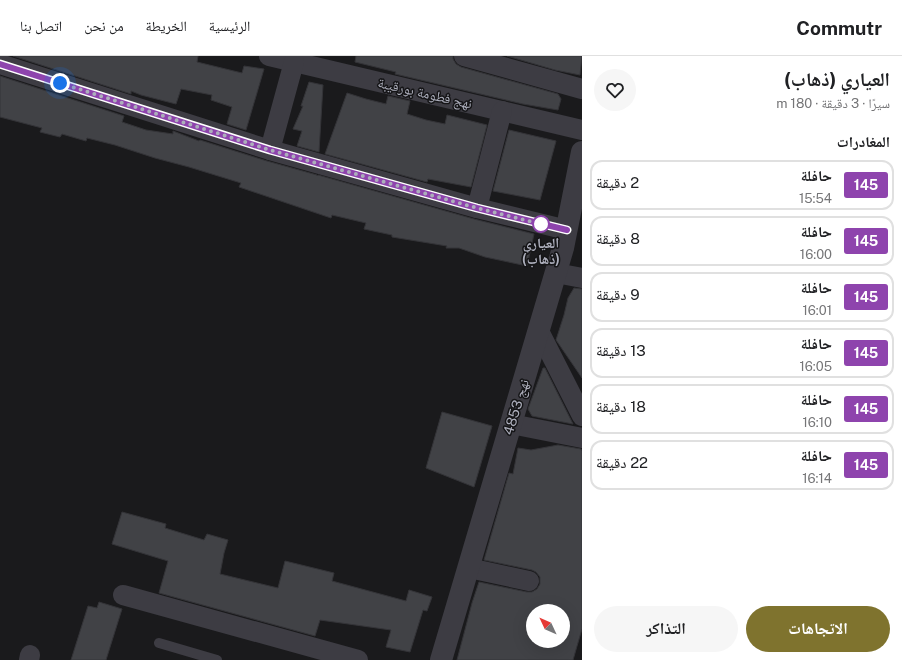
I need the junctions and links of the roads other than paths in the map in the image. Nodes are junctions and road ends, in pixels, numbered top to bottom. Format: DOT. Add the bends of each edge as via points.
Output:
graph roads {
  1 [pos="269,56"];
  2 [pos="464,56"];
  3 [pos="294,62"];
  4 [pos="0,64"];
  5 [pos="582,89"];
  6 [pos="502,111"];
  7 [pos="582,130"];
  8 [pos="270,150"];
  9 [pos="582,152"];
  10 [pos="580,175"];
  11 [pos="477,208"];
  12 [pos="567,230"];
  13 [pos="556,273"];
  14 [pos="582,278"];
  15 [pos="539,331"];
  16 [pos="582,416"];
  17 [pos="511,424"];
  18 [pos="582,438"];
  19 [pos="469,568"];
  20 [pos="529,581"];
  21 [pos="122,595"];
  22 [pos="159,643"];
  23 [pos="217,660"];
  24 [pos="356,660"];
  25 [pos="441,660"];
  1 -- 3 [label="street, نهج فطومة بورقيبة"];
  2 -- 5 [label="street"];
  3 -- 6 [label="street, نهج فطومة بورقيبة"];
  3 -- 8 [label="street"];
  4 -- 8 [label="street"];
  6 -- 7 [label="street, نهج فطومة بورقيبة"];
  6 -- 11 [label="street"];
  8 -- 11 [label="street"];
  9 -- 10 [label="street, نهج 4853"];
  10 -- 12 [label="street, نهج 4853"];
  11 -- 12 [label="street"];
  12 -- 13 [label="street, نهج 4853"];
  13 -- 14 [label="street"];
  13 -- 15 [label="street, نهج 4853"];
  15 -- 16 [label="street"];
  15 -- 17 [label="street, نهج 4853"];
  17 -- 18 [label="street"];
  17 -- 19 [label="street, نهج 4853"];
  19 -- 20 [label="street"];
  19 -- 25 [label="street, نهج 4853"];
  21 -- 24 [label="street"];
  22 -- 23 [label="lane"];
}
